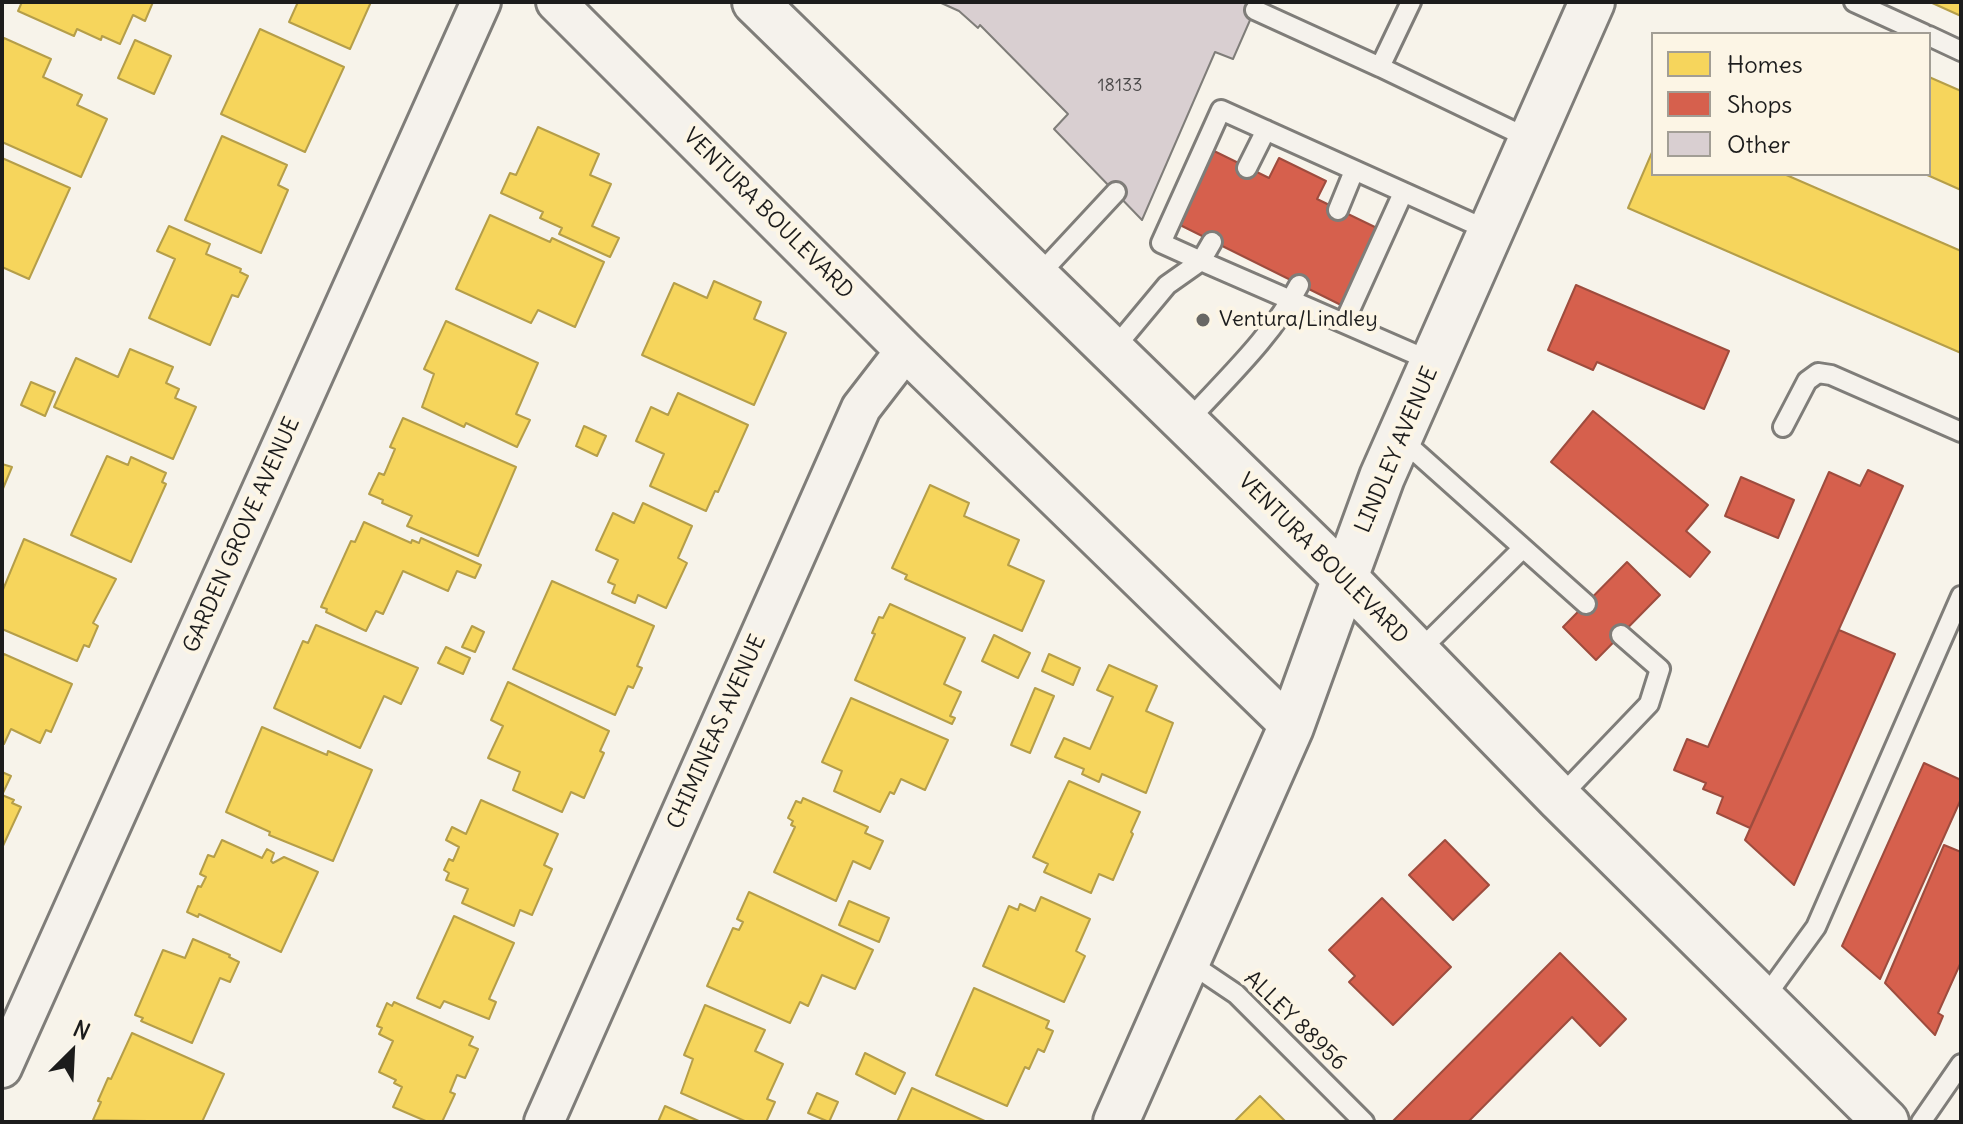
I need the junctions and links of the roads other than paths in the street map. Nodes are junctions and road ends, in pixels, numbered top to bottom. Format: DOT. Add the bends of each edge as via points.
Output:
graph roads {
  1 [pos="481,2"];
  2 [pos="556,2"];
  3 [pos="755,2"];
  4 [pos="1411,2"];
  5 [pos="1592,2"];
  6 [pos="1854,2"];
  7 [pos="1255,10"];
  8 [pos="1920,32"];
  9 [pos="1931,37"];
  10 [pos="1961,51"];
  11 [pos="1380,67"];
  12 [pos="1266,130"];
  13 [pos="1532,140"];
  14 [pos="1247,168"];
  15 [pos="1354,171"];
  16 [pos="1116,192"];
  17 [pos="1403,193"];
  18 [pos="1338,210"];
  19 [pos="1492,232"];
  20 [pos="1212,242"];
  21 [pos="1201,261"];
  22 [pos="1036,278"];
  23 [pos="1299,285"];
  24 [pos="1290,302"];
  25 [pos="1344,323"];
  26 [pos="905,351"];
  27 [pos="1112,351"];
  28 [pos="1434,363"];
  29 [pos="1186,423"];
  30 [pos="1783,427"];
  31 [pos="1961,432"];
  32 [pos="1400,438"];
  33 [pos="1523,548"];
  34 [pos="1345,578"];
  35 [pos="1961,596"];
  36 [pos="1586,604"];
  37 [pos="1621,635"];
  38 [pos="1417,653"];
  39 [pos="1291,727"];
  40 [pos="1559,798"];
  41 [pos="1187,961"];
  42 [pos="1763,1000"];
  43 [pos="1961,1064"];
  44 [pos="2,1068"];
  45 [pos="544,1122"];
  46 [pos="1116,1122"];
  47 [pos="1364,1122"];
  48 [pos="1886,1122"];
  49 [pos="1921,1122"];
  1 -- 44 [label="street, GARDEN GROVE AVENUE"];
  2 -- 26 [label="street, VENTURA BOULEVARD"];
  3 -- 22 [label="main road, VENTURA BOULEVARD"];
  4 -- 11 [label="lane"];
  5 -- 13 [label="main road, LINDLEY AVENUE"];
  6 -- 8 [label="lane"];
  7 -- 11 [label="lane"];
  9 -- 10 [label="lane"];
  11 -- 13 [label="lane"];
  12 -- 14 [label="lane"];
  12 -- 15 [label="lane"];
  12 -- 21 [label="lane" via="1221,110 1161,243"];
  13 -- 19 [label="main road, LINDLEY AVENUE"];
  15 -- 17 [label="lane"];
  15 -- 18 [label="lane"];
  16 -- 22 [label="lane"];
  17 -- 19 [label="lane"];
  17 -- 25 [label="lane"];
  19 -- 28 [label="main road, LINDLEY AVENUE"];
  20 -- 21 [label="lane"];
  21 -- 24 [label="lane"];
  21 -- 27 [label="lane" via="1167,285"];
  22 -- 27 [label="main road, VENTURA BOULEVARD"];
  23 -- 24 [label="lane"];
  24 -- 25 [label="lane"];
  24 -- 29 [label="lane"];
  25 -- 28 [label="lane"];
  26 -- 39 [label="street, VENTURA BOULEVARD"];
  26 -- 45 [label="street, CHIMINEAS AVENUE" via="861,408"];
  27 -- 29 [label="main road, VENTURA BOULEVARD"];
  28 -- 32 [label="main road, LINDLEY AVENUE"];
  29 -- 34 [label="main road, VENTURA BOULEVARD"];
  30 -- 31 [label="lane" via="1807,381 1818,373"];
  32 -- 33 [label="lane"];
  32 -- 34 [label="main road, LINDLEY AVENUE"];
  33 -- 36 [label="lane"];
  33 -- 38 [label="lane"];
  34 -- 38 [label="main road, VENTURA BOULEVARD"];
  34 -- 39 [label="main road, LINDLEY AVENUE"];
  35 -- 42 [label="lane" via="1816,927"];
  37 -- 40 [label="lane" via="1660,669 1649,704"];
  38 -- 40 [label="main road, VENTURA BOULEVARD"];
  39 -- 41 [label="main road, LINDLEY AVENUE"];
  40 -- 42 [label="main road, VENTURA BOULEVARD"];
  41 -- 46 [label="main road, LINDLEY AVENUE"];
  41 -- 47 [label="lane, ALLEY 88956" via="1236,994"];
  42 -- 48 [label="main road, VENTURA BOULEVARD"];
  43 -- 49 [label="lane"];
}
